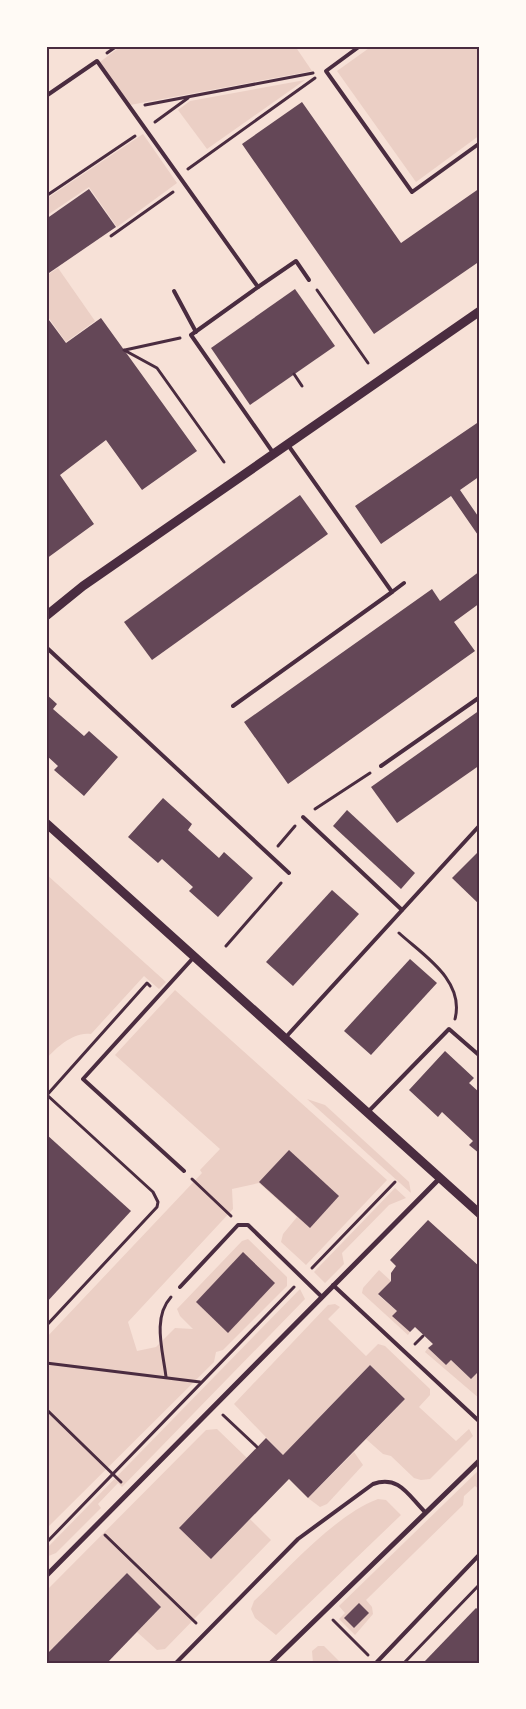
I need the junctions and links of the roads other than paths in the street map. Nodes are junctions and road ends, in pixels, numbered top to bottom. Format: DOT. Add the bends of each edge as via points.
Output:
graph roads {
  1 [pos="360,46"];
  2 [pos="46,96"];
  3 [pos="480,143"];
  4 [pos="309,280"];
  5 [pos="258,287"];
  6 [pos="174,292"];
  7 [pos="480,311"];
  8 [pos="196,332"];
  9 [pos="288,445"];
  10 [pos="274,454"];
  11 [pos="404,583"];
  12 [pos="392,592"];
  13 [pos="46,616"];
  14 [pos="46,647"];
  15 [pos="480,697"];
  16 [pos="233,706"];
  17 [pos="382,766"];
  18 [pos="303,817"];
  19 [pos="46,823"];
  20 [pos="480,826"];
  21 [pos="290,873"];
  22 [pos="402,910"];
  23 [pos="194,956"];
  24 [pos="284,1038"];
  25 [pos="480,1056"];
  26 [pos="367,1113"];
  27 [pos="184,1171"];
  28 [pos="440,1178"];
  29 [pos="480,1214"];
  30 [pos="333,1286"];
  31 [pos="180,1287"];
  32 [pos="322,1296"];
  33 [pos="480,1422"];
  34 [pos="480,1460"];
  35 [pos="425,1512"];
  36 [pos="480,1554"];
  37 [pos="46,1576"];
  38 [pos="376,1662"];
  39 [pos="176,1663"];
  40 [pos="271,1663"];
  1 -- 3 [label="lane" via="326,71 412,192"];
  2 -- 5 [label="lane" via="97,61"];
  4 -- 5 [label="lane" via="296,261"];
  5 -- 8 [label="lane"];
  6 -- 8 [label="lane"];
  7 -- 9 [label="street"];
  8 -- 10 [label="lane" via="191,335"];
  9 -- 10 [label="street"];
  9 -- 12 [label="lane"];
  10 -- 13 [label="street" via="83,586"];
  11 -- 12 [label="lane"];
  12 -- 16 [label="lane"];
  14 -- 21 [label="lane"];
  15 -- 17 [label="lane"];
  18 -- 22 [label="lane"];
  19 -- 23 [label="street"];
  20 -- 22 [label="lane"];
  22 -- 24 [label="lane"];
  23 -- 24 [label="street"];
  23 -- 27 [label="lane" via="83,1079"];
  24 -- 26 [label="street"];
  25 -- 26 [label="lane" via="449,1029"];
  26 -- 28 [label="street"];
  28 -- 29 [label="street"];
  28 -- 30 [label="street"];
  30 -- 32 [label="street"];
  30 -- 33 [label="lane"];
  31 -- 32 [label="lane" via="240,1224 248,1225"];
  32 -- 37 [label="street"];
  34 -- 35 [label="street"];
  35 -- 39 [label="lane" via="398,1484 386,1480 373,1484 298,1538"];
  35 -- 40 [label="street"];
  36 -- 38 [label="lane"];
}
